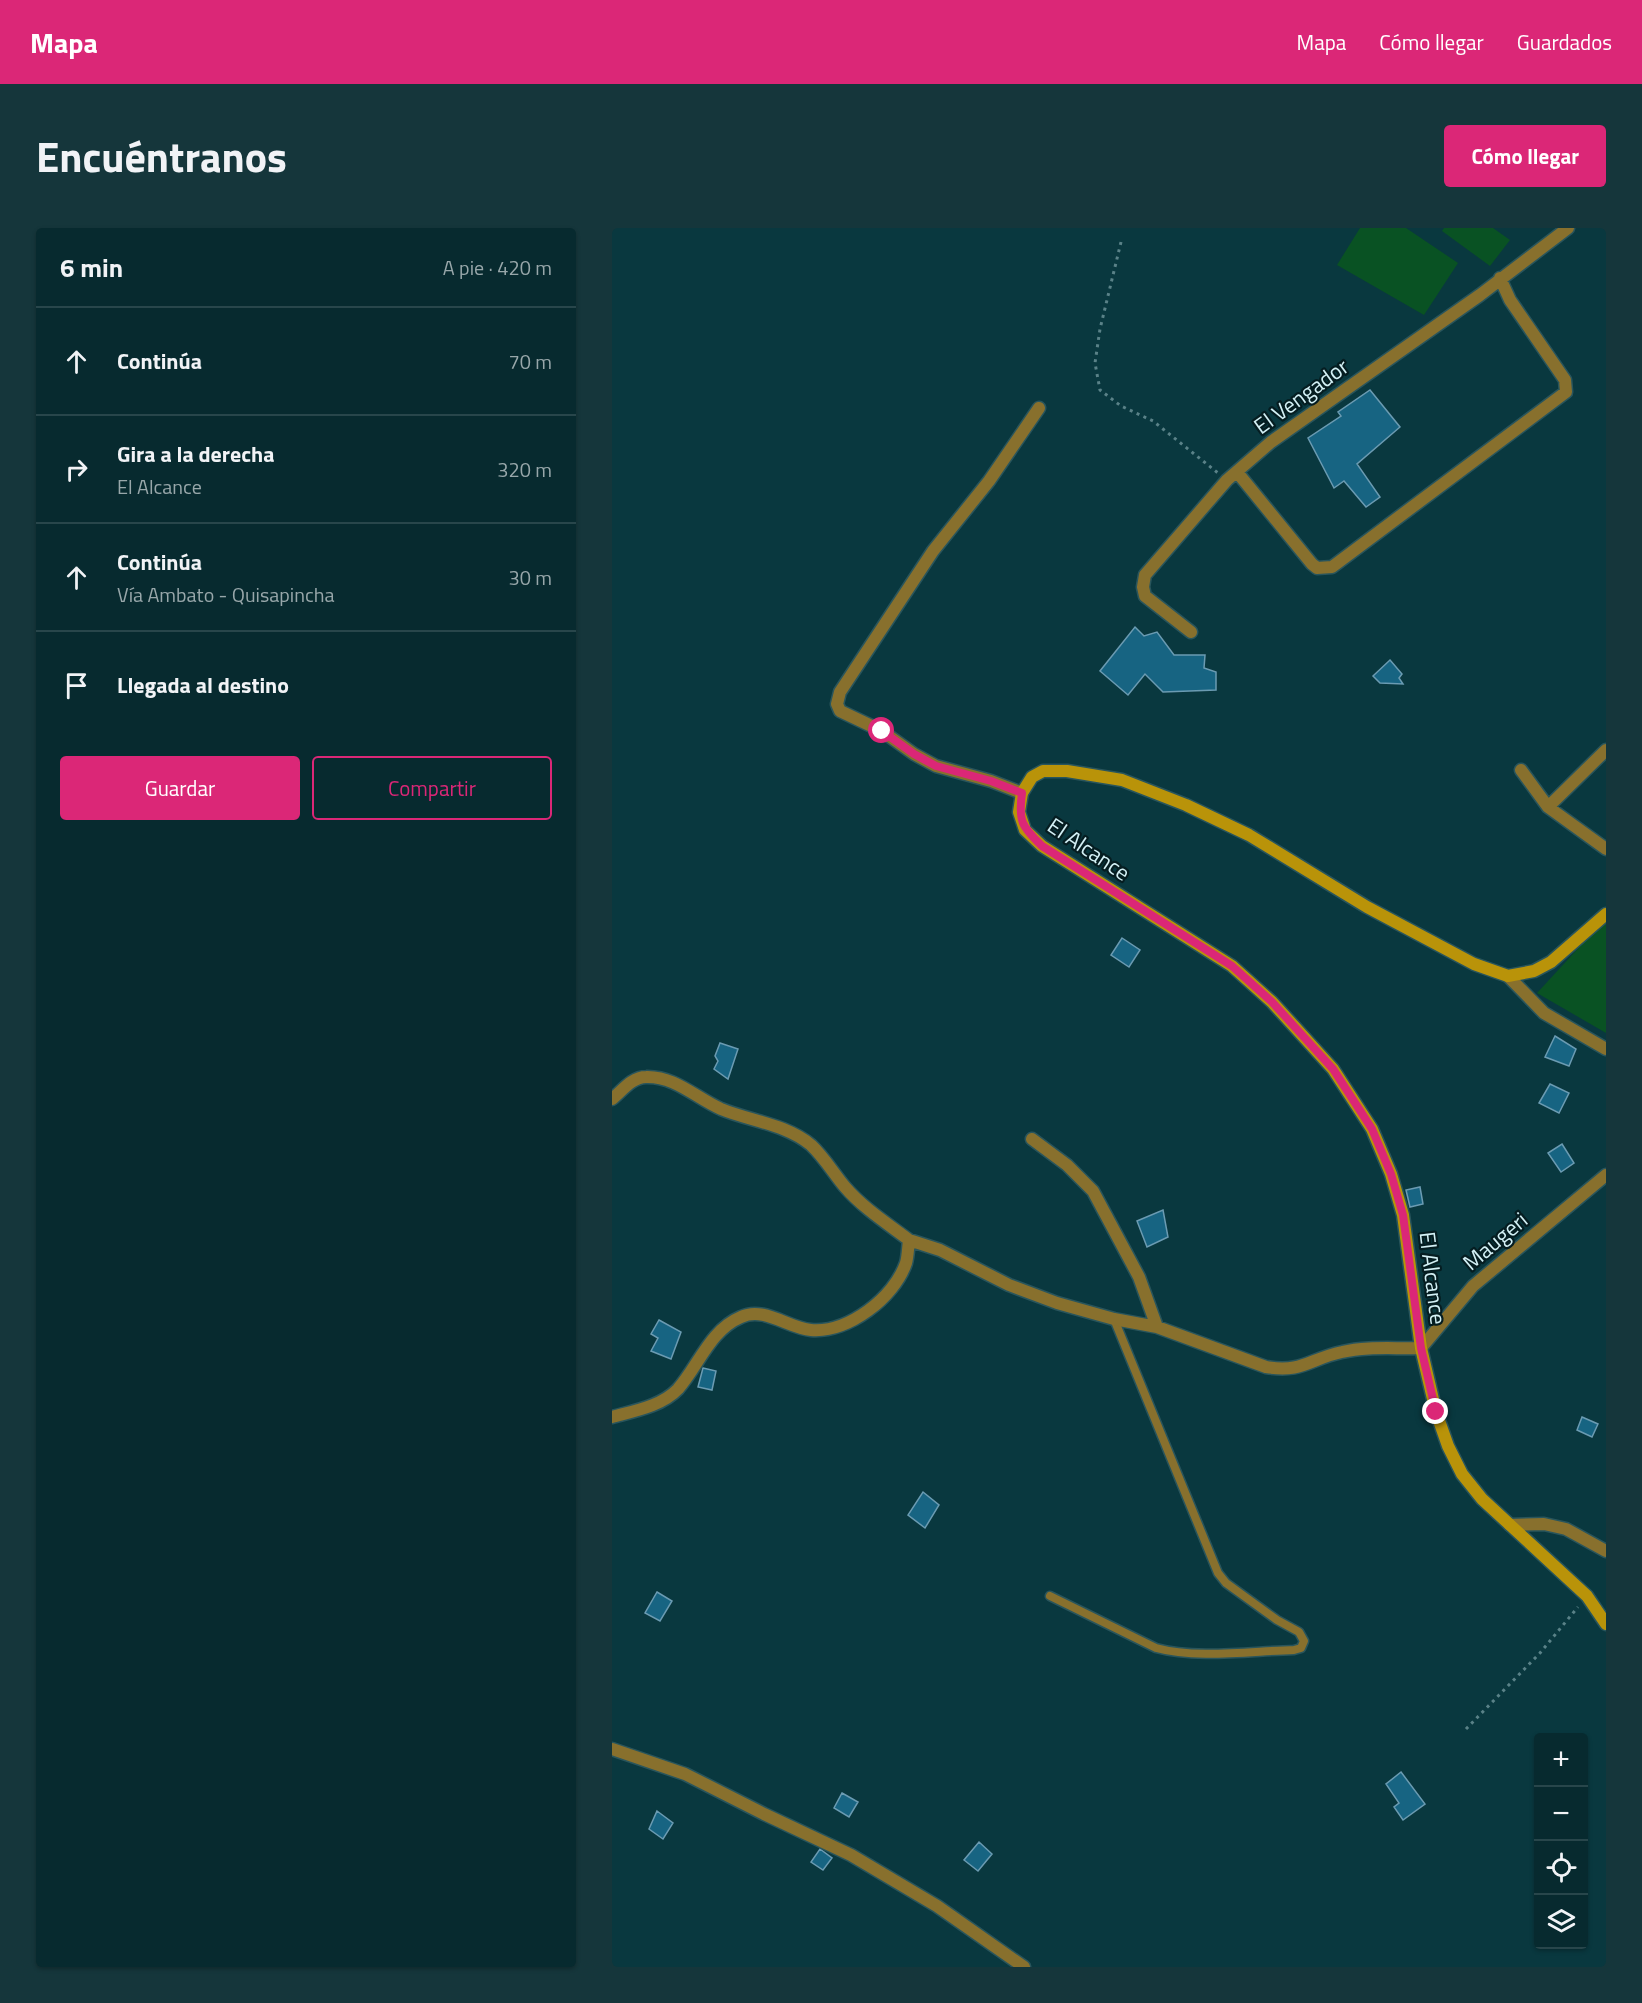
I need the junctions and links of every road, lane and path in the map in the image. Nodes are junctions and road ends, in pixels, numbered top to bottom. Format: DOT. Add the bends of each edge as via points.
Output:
graph roads {
  1 [pos="1568,228"];
  2 [pos="1121,242"];
  3 [pos="1500,278"];
  4 [pos="1039,408"];
  5 [pos="1232,476"];
  6 [pos="1191,632"];
  7 [pos="1606,750"];
  8 [pos="1521,770"];
  9 [pos="1022,793"];
  10 [pos="1548,807"];
  11 [pos="1606,849"];
  12 [pos="1606,914"];
  13 [pos="1508,976"];
  14 [pos="1606,1049"];
  15 [pos="612,1099"];
  16 [pos="1032,1138"];
  17 [pos="1606,1175"];
  18 [pos="909,1240"];
  19 [pos="1114,1319"];
  20 [pos="1157,1327"];
  21 [pos="1421,1348"];
  22 [pos="612,1417"];
  23 [pos="1510,1525"];
  24 [pos="1606,1551"];
  25 [pos="1050,1596"];
  26 [pos="1587,1596"];
  27 [pos="1606,1624"];
  28 [pos="1466,1729"];
  29 [pos="612,1749"];
  30 [pos="1024,1967"];
  1 -- 3 [label="street, El Vengador"];
  2 -- 5 [label="path" via="1095,363 1100,390"];
  3 -- 5 [label="street, El Vengador" via="1271,442"];
  3 -- 5 [label="street" via="1510,300 1565,380 1566,392 1332,567 1317,568"];
  4 -- 9 [label="street" via="989,481 933,551 840,692 837,704 840,711 882,731 936,766"];
  5 -- 6 [label="street, El Vengador" via="1145,575 1145,596"];
  7 -- 10 [label="street"];
  8 -- 10 [label="street"];
  9 -- 13 [label="street" via="1032,777 1043,771 1122,780 1249,835 1367,907 1474,964"];
  9 -- 21 [label="street, El Alcance" via="1019,812 1025,830 1042,846 1232,966 1272,1002 1333,1069 1372,1129 1391,1174 1403,1215"];
  10 -- 11 [label="street"];
  12 -- 13 [label="street" via="1551,962 1534,971"];
  13 -- 14 [label="street" via="1544,1013"];
  15 -- 18 [label="street" via="635,1079 653,1077 671,1081 720,1108 785,1130 810,1144 846,1189"];
  16 -- 20 [label="street" via="1094,1191 1139,1277"];
  17 -- 21 [label="street, Maugeri" via="1473,1287"];
  18 -- 19 [label="street" via="940,1250 1009,1285"];
  18 -- 22 [label="street" via="906,1263 892,1288 858,1318 833,1329 809,1330 778,1319 741,1316 710,1342 678,1390 658,1403"];
  19 -- 20 [label="street"];
  19 -- 25 [label="lane" via="1218,1574 1268,1614 1299,1632 1304,1641 1301,1648 1294,1650 1171,1652"];
  20 -- 21 [label="street" via="1283,1370 1358,1349"];
  21 -- 23 [label="street, El Alcance" via="1436,1412 1462,1474"];
  23 -- 24 [label="street" via="1544,1524 1566,1529"];
  23 -- 26 [label="street, El Alcance"];
  26 -- 27 [label="street, El Alcance"];
  26 -- 28 [label="path" via="1540,1653"];
  29 -- 30 [label="street" via="685,1774 851,1855 937,1906"];
}
